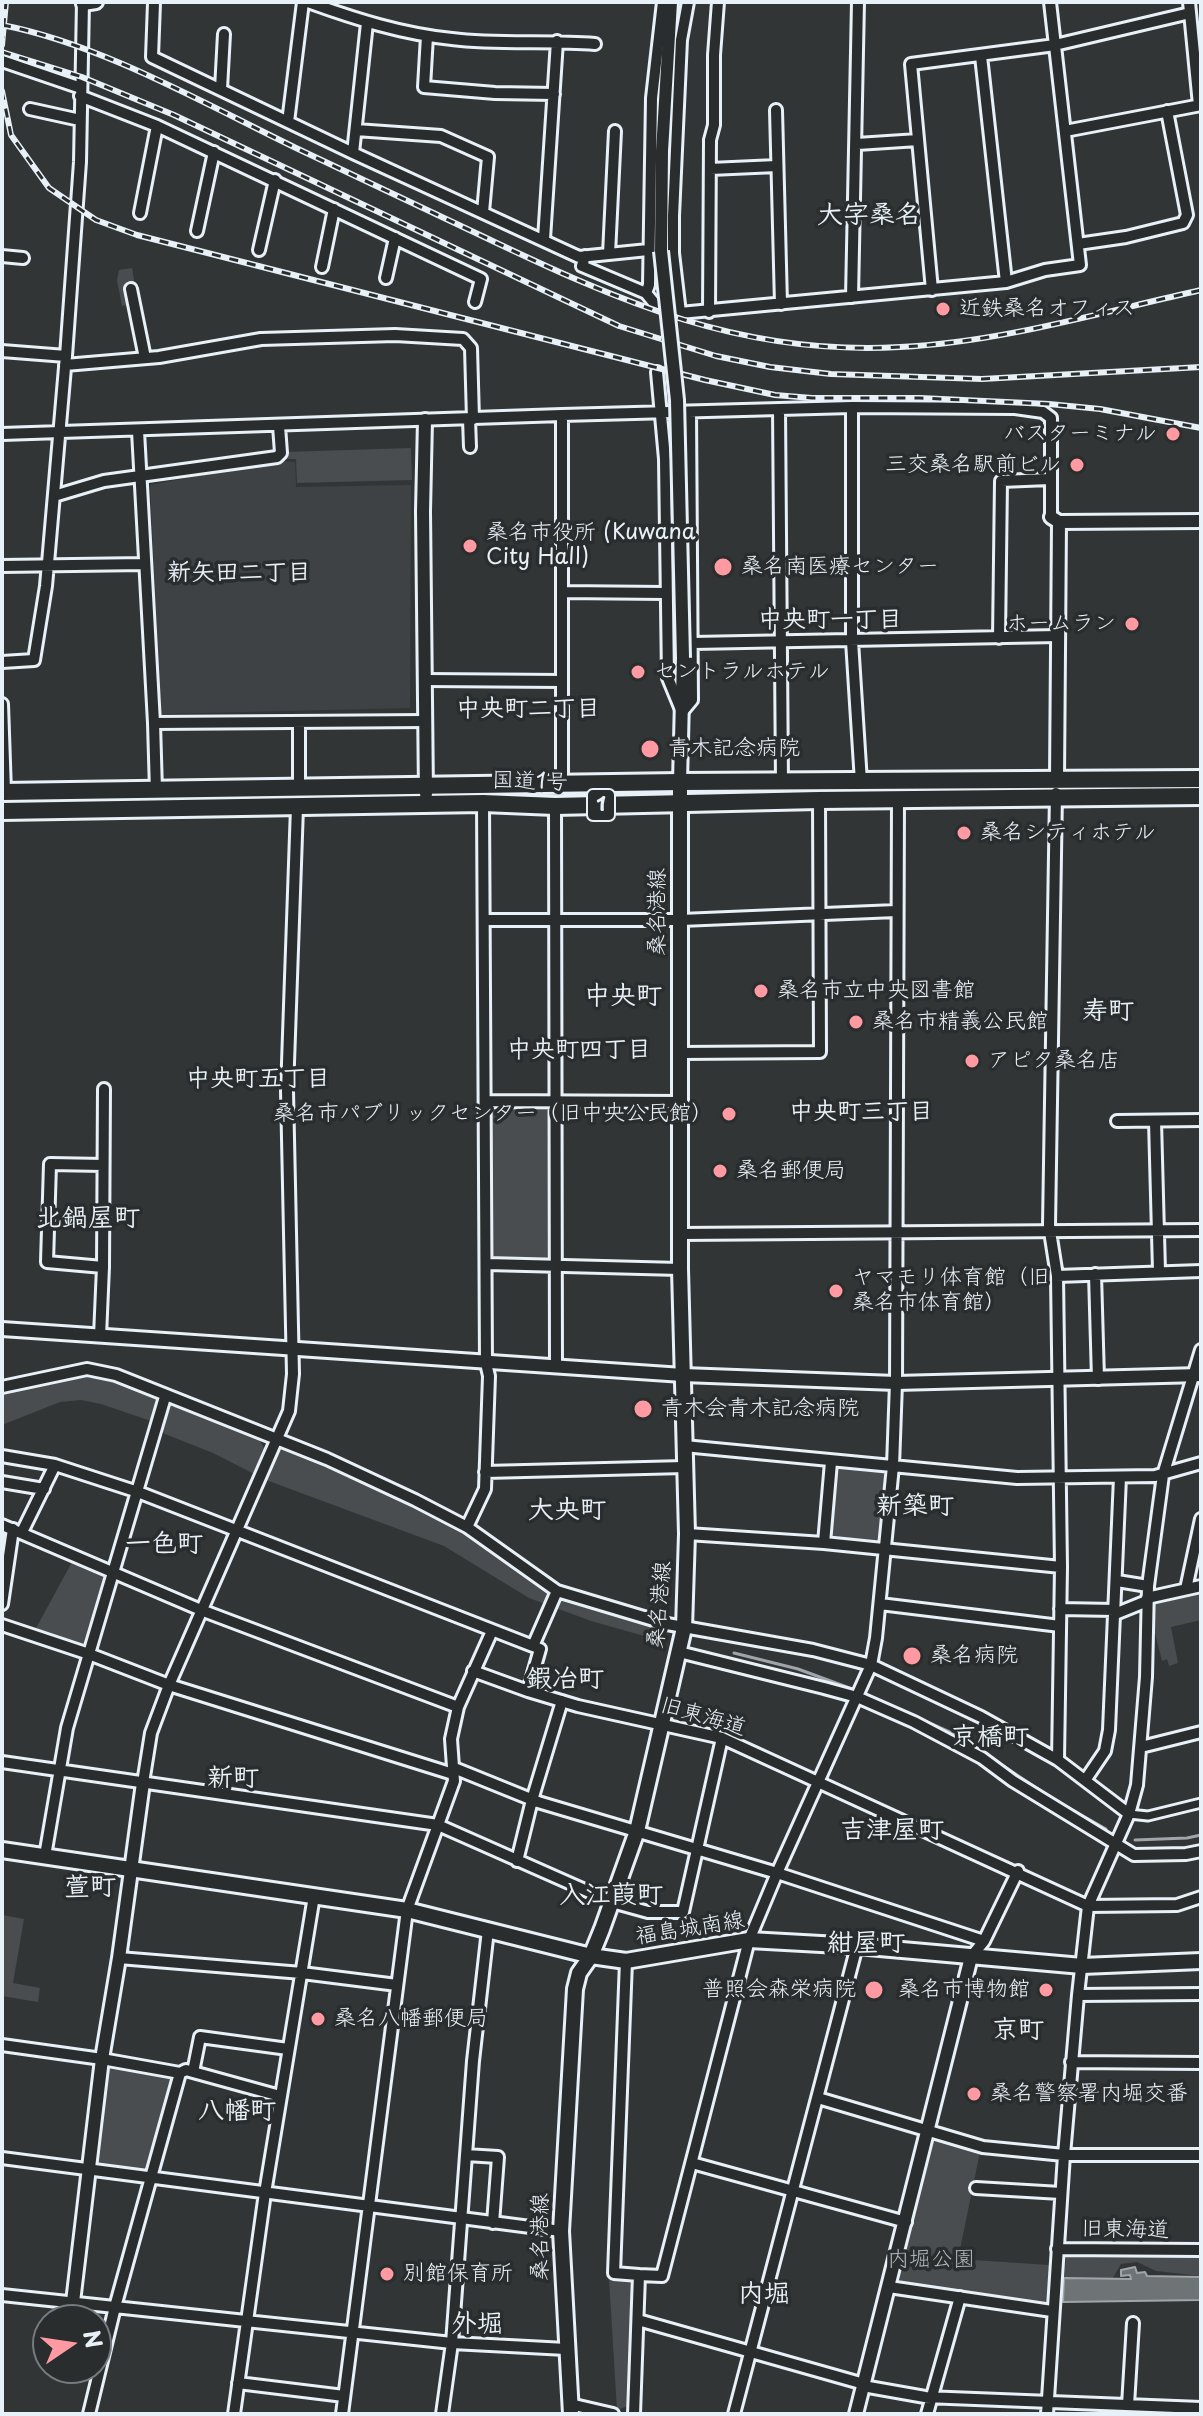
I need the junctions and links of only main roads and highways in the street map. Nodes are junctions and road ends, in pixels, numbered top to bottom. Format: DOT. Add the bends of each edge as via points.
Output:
graph roads {
  1 [pos="1201,779"];
  2 [pos="680,782"];
  3 [pos="3,792"];
  4 [pos="1201,796"];
  5 [pos="679,803"];
  6 [pos="2,811"];
  7 [pos="2,1850"];
  8 [pos="591,1956"];
  9 [pos="1201,1961"];
  10 [pos="570,2409"];
  1 -- 2 [label="highway, 国道1号 / 1"];
  2 -- 3 [label="highway, 国道1号 / 1"];
  2 -- 5 [label="main road, 桑名港線"];
  4 -- 5 [label="highway, 国道1号 / 1"];
  5 -- 6 [label="highway, 国道1号 / 1"];
  5 -- 8 [label="main road, 桑名港線" via="684,1628 637,1831"];
  7 -- 8 [label="main road, 福島城南線" via="407,1910"];
  8 -- 9 [label="main road, 福島城南線" via="626,1961 749,1940 1082,1966"];
  8 -- 10 [label="main road, 桑名港線" via="575,1989 561,2231"];
}
